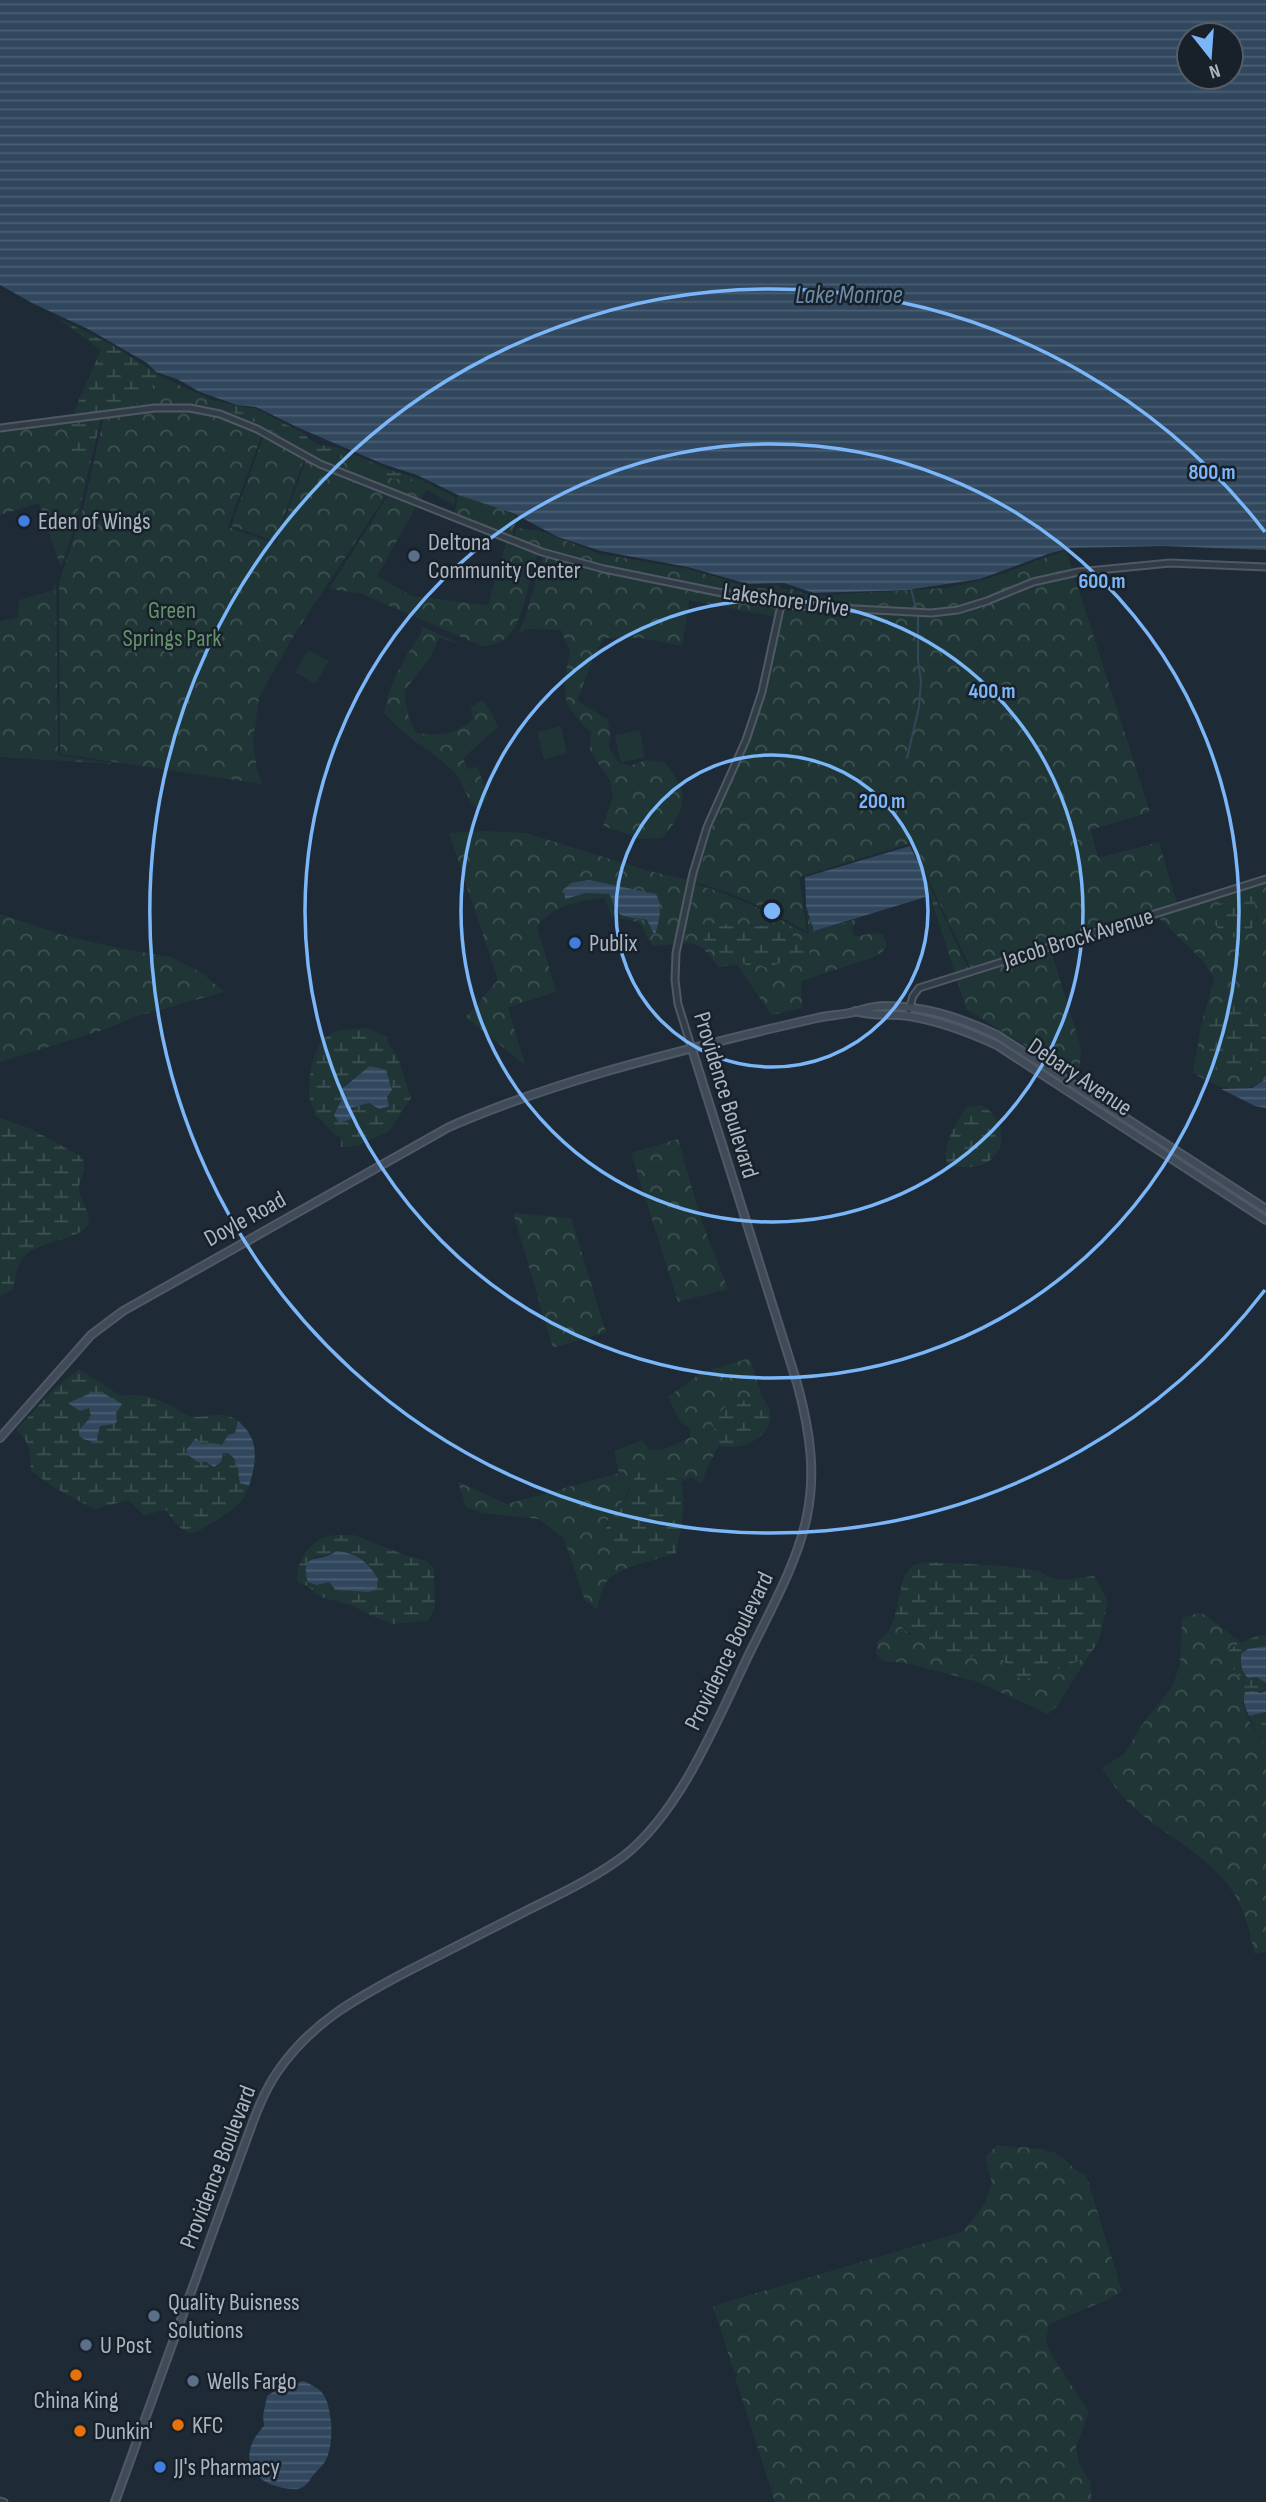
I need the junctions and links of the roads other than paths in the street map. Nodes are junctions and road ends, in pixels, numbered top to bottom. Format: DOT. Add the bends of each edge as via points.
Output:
graph roads {
  1 [pos="0,428"];
  2 [pos="1266,567"];
  3 [pos="781,605"];
  4 [pos="1266,879"];
  5 [pos="909,1007"];
  6 [pos="855,1012"];
  7 [pos="908,1016"];
  8 [pos="692,1049"];
  9 [pos="548,1090"];
  10 [pos="1266,1209"];
  11 [pos="1266,1220"];
  12 [pos="0,1438"];
  13 [pos="115,2502"];
  1 -- 3 [label="street, Lakeshore Drive" via="155,408 220,414 320,464 542,552"];
  2 -- 3 [label="street, Lakeshore Drive" via="1170,563 1078,572 1033,582 958,610 931,613"];
  3 -- 8 [label="street, Providence Boulevard" via="750,728 707,827 693,873 676,953 678,1004"];
  4 -- 5 [label="street, Jacob Brock Avenue" via="919,988"];
  5 -- 6 [label="main road, Debary Avenue" via="866,1007"];
  5 -- 7 [label="street"];
  5 -- 10 [label="main road, Debary Avenue" via="967,1021 998,1035"];
  6 -- 7 [label="main road, Debary Avenue"];
  6 -- 8 [label="main road, Debary Avenue"];
  7 -- 11 [label="main road, Debary Avenue" via="967,1031 997,1045"];
  8 -- 9 [label="main road, Debary Avenue"];
  8 -- 13 [label="main road, Providence Boulevard" via="807,1422 812,1456 810,1506 798,1552 682,1789 653,1829 626,1854 580,1883 351,2001 305,2038 278,2072 244,2145"];
  9 -- 12 [label="main road, Doyle Road" via="449,1127 123,1311 91,1335"];
}
